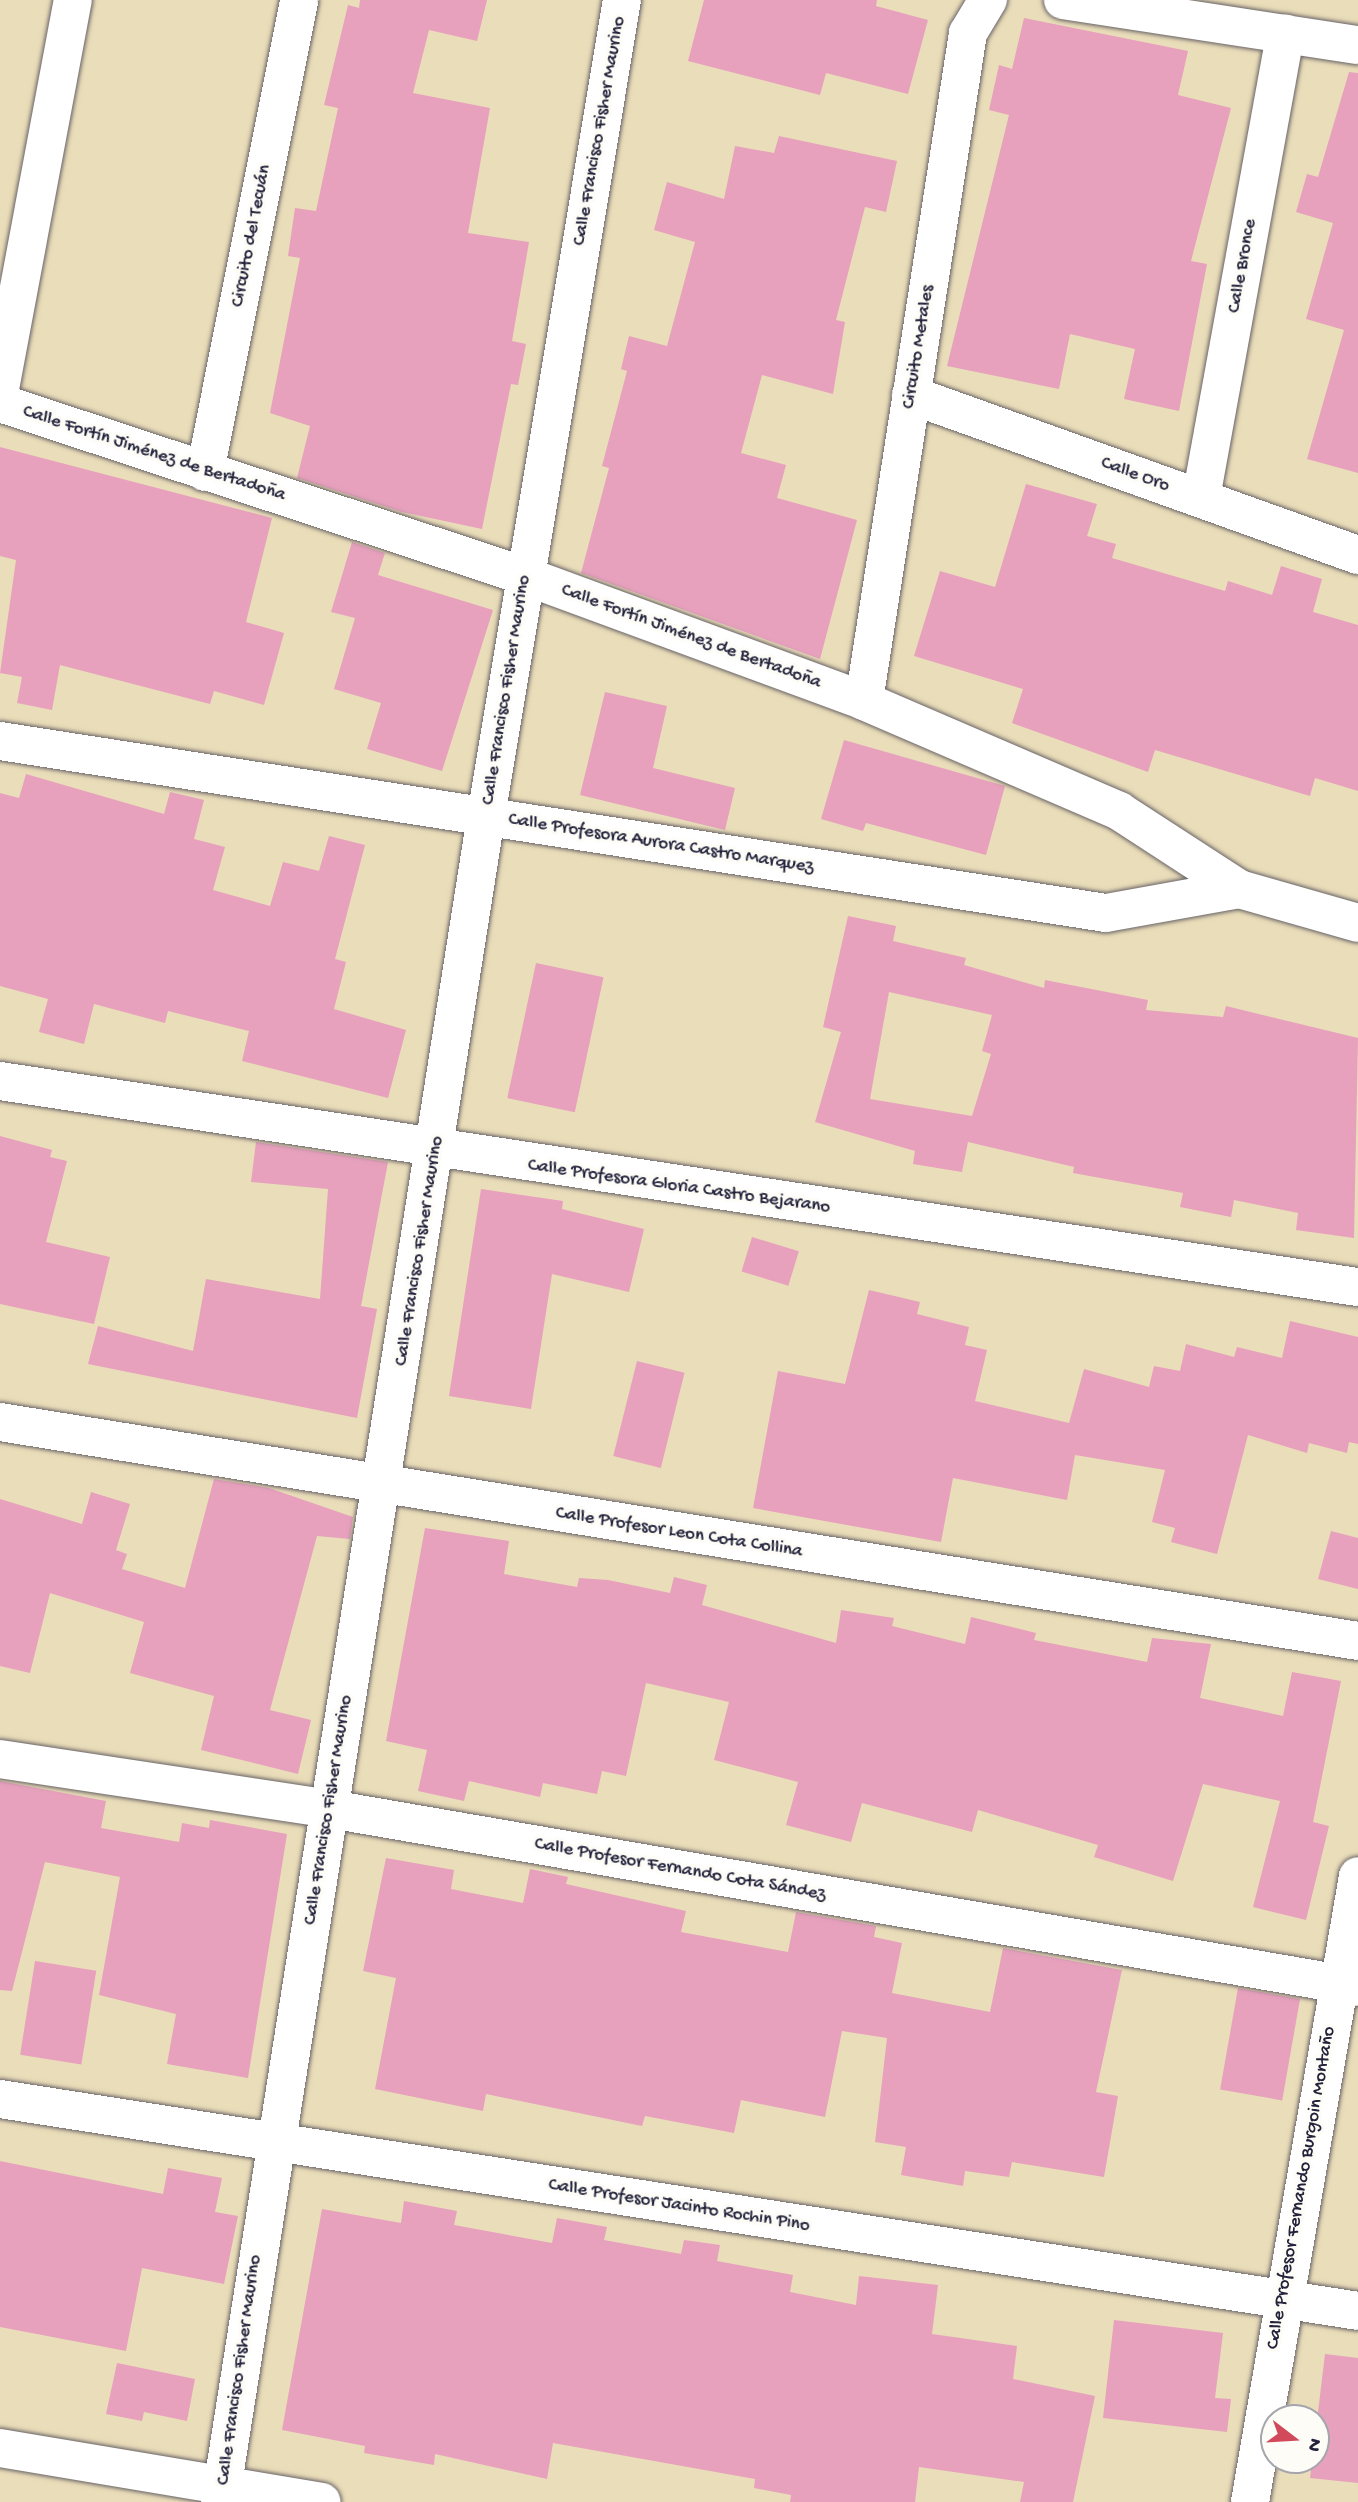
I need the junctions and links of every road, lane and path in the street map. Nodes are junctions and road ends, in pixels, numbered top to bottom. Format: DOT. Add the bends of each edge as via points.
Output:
graph roads {
  1 [pos="73,0"];
  2 [pos="299,0"];
  3 [pos="622,0"];
  4 [pos="988,0"];
  5 [pos="1063,0"];
  6 [pos="1284,34"];
  7 [pos="1358,46"];
  8 [pos="0,389"];
  9 [pos="911,395"];
  10 [pos="0,402"];
  11 [pos="205,472"];
  12 [pos="1201,498"];
  13 [pos="1358,555"];
  14 [pos="525,576"];
  15 [pos="864,701"];
  16 [pos="0,741"];
  17 [pos="486,817"];
  18 [pos="1239,889"];
  19 [pos="1358,923"];
  20 [pos="0,1081"];
  21 [pos="435,1151"];
  22 [pos="1358,1287"];
  23 [pos="0,1422"];
  24 [pos="383,1486"];
  25 [pos="1358,1640"];
  26 [pos="0,1759"];
  27 [pos="330,1809"];
  28 [pos="1358,1875"];
  29 [pos="1349,1985"];
  30 [pos="0,2099"];
  31 [pos="273,2145"];
  32 [pos="1281,2296"];
  33 [pos="1358,2311"];
  34 [pos="0,2448"];
  35 [pos="221,2495"];
  36 [pos="321,2502"];
  37 [pos="1250,2502"];
  1 -- 8 [label="street"];
  2 -- 11 [label="street, Circuito del Tecuán"];
  3 -- 14 [label="street, Calle Francisco Fisher Maurino"];
  4 -- 9 [label="street, Circuito Metales" via="968,33"];
  5 -- 6 [label="street"];
  6 -- 7 [label="street"];
  6 -- 12 [label="street, Calle Bronce"];
  9 -- 12 [label="street, Calle Oro"];
  9 -- 15 [label="street, Circuito Metales"];
  10 -- 11 [label="street, Calle Fortín Jiménez de Bertadoña"];
  11 -- 14 [label="street, Calle Fortín Jiménez de Bertadoña"];
  12 -- 13 [label="street, Calle Oro"];
  14 -- 15 [label="street, Calle Fortín Jiménez de Bertadoña"];
  14 -- 17 [label="street, Calle Francisco Fisher Maurino"];
  15 -- 18 [label="street, Calle Fortín Jiménez de Bertadoña" via="1119,811"];
  16 -- 17 [label="street, Calle Profesora Aurora Castro Marquez"];
  17 -- 18 [label="street, Calle Profesora Aurora Castro Marquez" via="1105,913"];
  17 -- 21 [label="street, Calle Francisco Fisher Maurino"];
  18 -- 19 [label="street, Calle Fortín Jiménez de Bertadoña"];
  20 -- 21 [label="street, Calle Profesora Gloria Castro Bejarano"];
  21 -- 22 [label="street, Calle Profesora Gloria Castro Bejarano"];
  21 -- 24 [label="street, Calle Francisco Fisher Maurino"];
  23 -- 24 [label="street, Calle Profesor Leon Cota Collina"];
  24 -- 25 [label="street, Calle Profesor Leon Cota Collina"];
  24 -- 27 [label="street, Calle Francisco Fisher Maurino"];
  26 -- 27 [label="street, Calle Profesor Fernando Cota Sández"];
  27 -- 29 [label="street, Calle Profesor Fernando Cota Sández"];
  27 -- 31 [label="street, Calle Francisco Fisher Maurino"];
  28 -- 29 [label="street, Calle Profesor Fernando Burgoin Montaño"];
  29 -- 32 [label="street, Calle Profesor Fernando Burgoin Montaño"];
  30 -- 31 [label="street, Calle Profesor Jacinto Rochin Pino"];
  31 -- 32 [label="street, Calle Profesor Jacinto Rochin Pino"];
  31 -- 35 [label="street, Calle Francisco Fisher Maurino"];
  32 -- 33 [label="street, Calle Profesor Jacinto Rochin Pino"];
  32 -- 37 [label="street, Calle Profesor Fernando Burgoin Montaño"];
  34 -- 35 [label="street"];
  35 -- 36 [label="street"];
}
